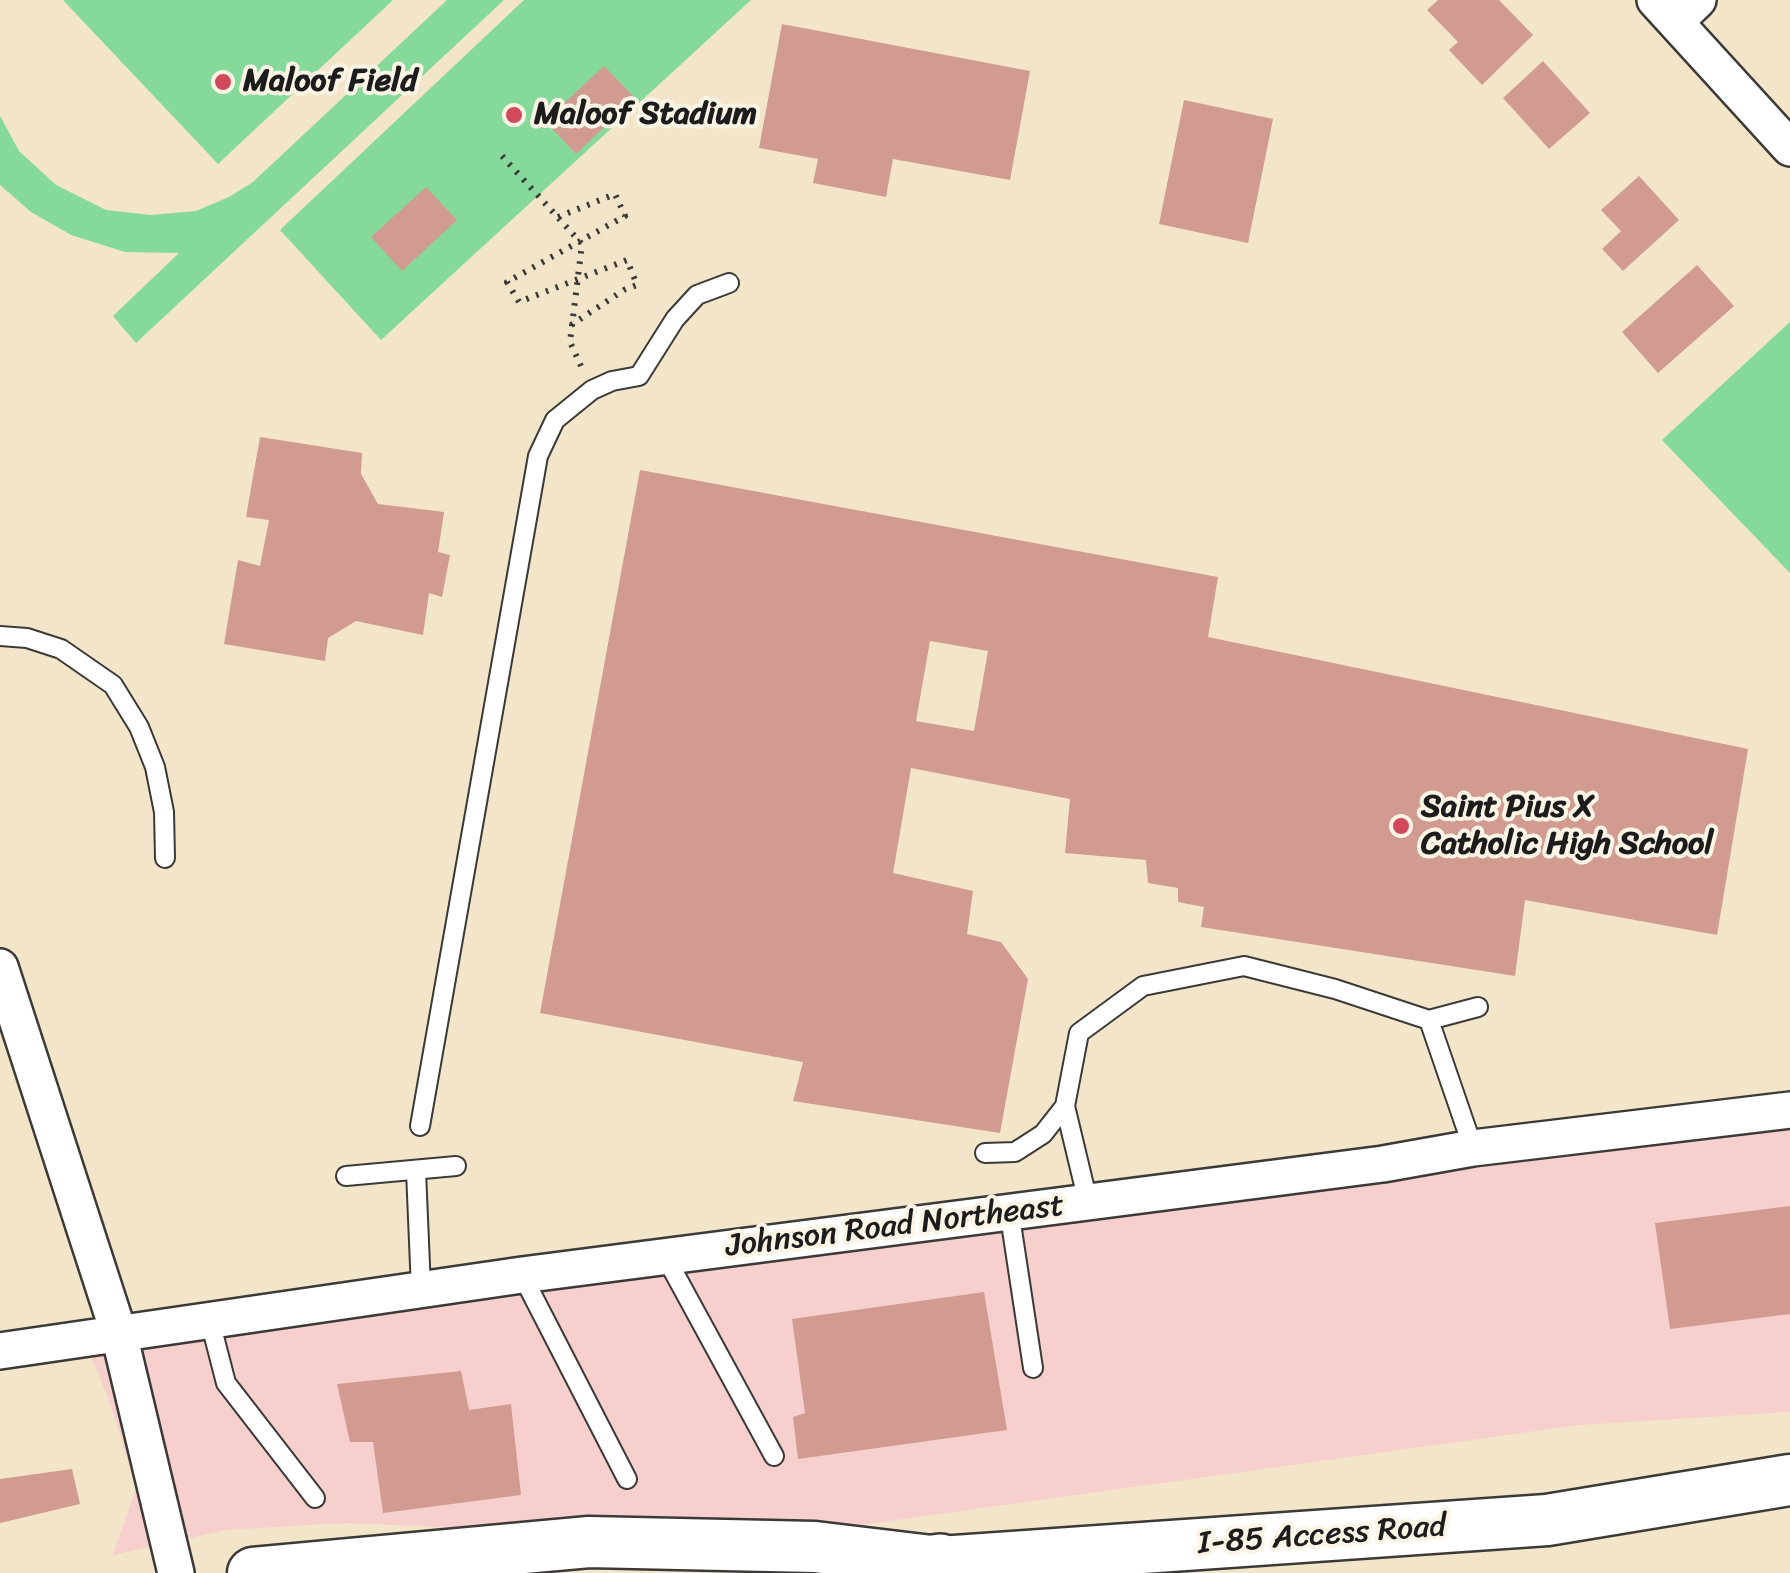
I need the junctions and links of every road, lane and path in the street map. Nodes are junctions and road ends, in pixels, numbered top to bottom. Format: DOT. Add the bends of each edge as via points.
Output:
graph roads {
  1 [pos="1676,7"];
  2 [pos="1790,148"];
  3 [pos="502,156"];
  4 [pos="558,217"];
  5 [pos="580,241"];
  6 [pos="577,278"];
  7 [pos="729,283"];
  8 [pos="571,325"];
  9 [pos="592,390"];
  10 [pos="0,636"];
  11 [pos="165,858"];
  12 [pos="0,967"];
  13 [pos="1478,1007"];
  14 [pos="1429,1020"];
  15 [pos="1066,1106"];
  16 [pos="1790,1110"];
  17 [pos="420,1126"];
  18 [pos="1473,1148"];
  19 [pos="985,1153"];
  20 [pos="456,1166"];
  21 [pos="416,1171"];
  22 [pos="346,1176"];
  23 [pos="1088,1202"];
  24 [pos="1009,1210"];
  25 [pos="665,1256"];
  26 [pos="522,1275"];
  27 [pos="421,1289"];
  28 [pos="210,1321"];
  29 [pos="119,1334"];
  30 [pos="0,1351"];
  31 [pos="1033,1368"];
  32 [pos="774,1456"];
  33 [pos="627,1479"];
  34 [pos="1790,1480"];
  35 [pos="315,1498"];
  36 [pos="940,1562"];
  37 [pos="176,1573"];
  38 [pos="253,1573"];
  39 [pos="884,1573"];
  1 -- 2 [label="street"];
  3 -- 4 [label="path"];
  4 -- 5 [label="path"];
  4 -- 5 [label="path" via="615,194 625,216"];
  5 -- 6 [label="path"];
  5 -- 6 [label="path" via="507,282 519,302"];
  6 -- 8 [label="path"];
  6 -- 8 [label="path" via="627,260 637,284"];
  7 -- 9 [label="lane" via="697,295 639,376"];
  8 -- 9 [label="path" via="570,342"];
  9 -- 17 [label="lane" via="555,420 538,456"];
  10 -- 11 [label="lane" via="62,648 113,685 155,767"];
  12 -- 29 [label="street"];
  13 -- 14 [label="lane"];
  14 -- 15 [label="lane" via="1244,966 1143,986 1079,1033"];
  14 -- 18 [label="lane"];
  15 -- 19 [label="lane" via="1043,1134 1015,1152"];
  15 -- 23 [label="lane"];
  16 -- 18 [label="street, Johnson Road Northeast"];
  18 -- 23 [label="street, Johnson Road Northeast"];
  20 -- 21 [label="lane"];
  21 -- 22 [label="lane"];
  21 -- 27 [label="lane"];
  23 -- 24 [label="street, Johnson Road Northeast"];
  24 -- 25 [label="street, Johnson Road Northeast"];
  24 -- 31 [label="lane"];
  25 -- 26 [label="street, Johnson Road Northeast"];
  25 -- 32 [label="lane"];
  26 -- 27 [label="street, Johnson Road Northeast"];
  26 -- 33 [label="lane"];
  27 -- 28 [label="street, Johnson Road Northeast"];
  28 -- 29 [label="street, Johnson Road Northeast"];
  28 -- 35 [label="lane" via="226,1382"];
  29 -- 30 [label="street, Johnson Road Northeast"];
  29 -- 37 [label="street"];
  34 -- 36 [label="main road, I-85 Access Road" via="1546,1520"];
  36 -- 38 [label="main road, I-85 Access Road" via="815,1546 590,1542"];
  36 -- 39 [label="highway"];
}
